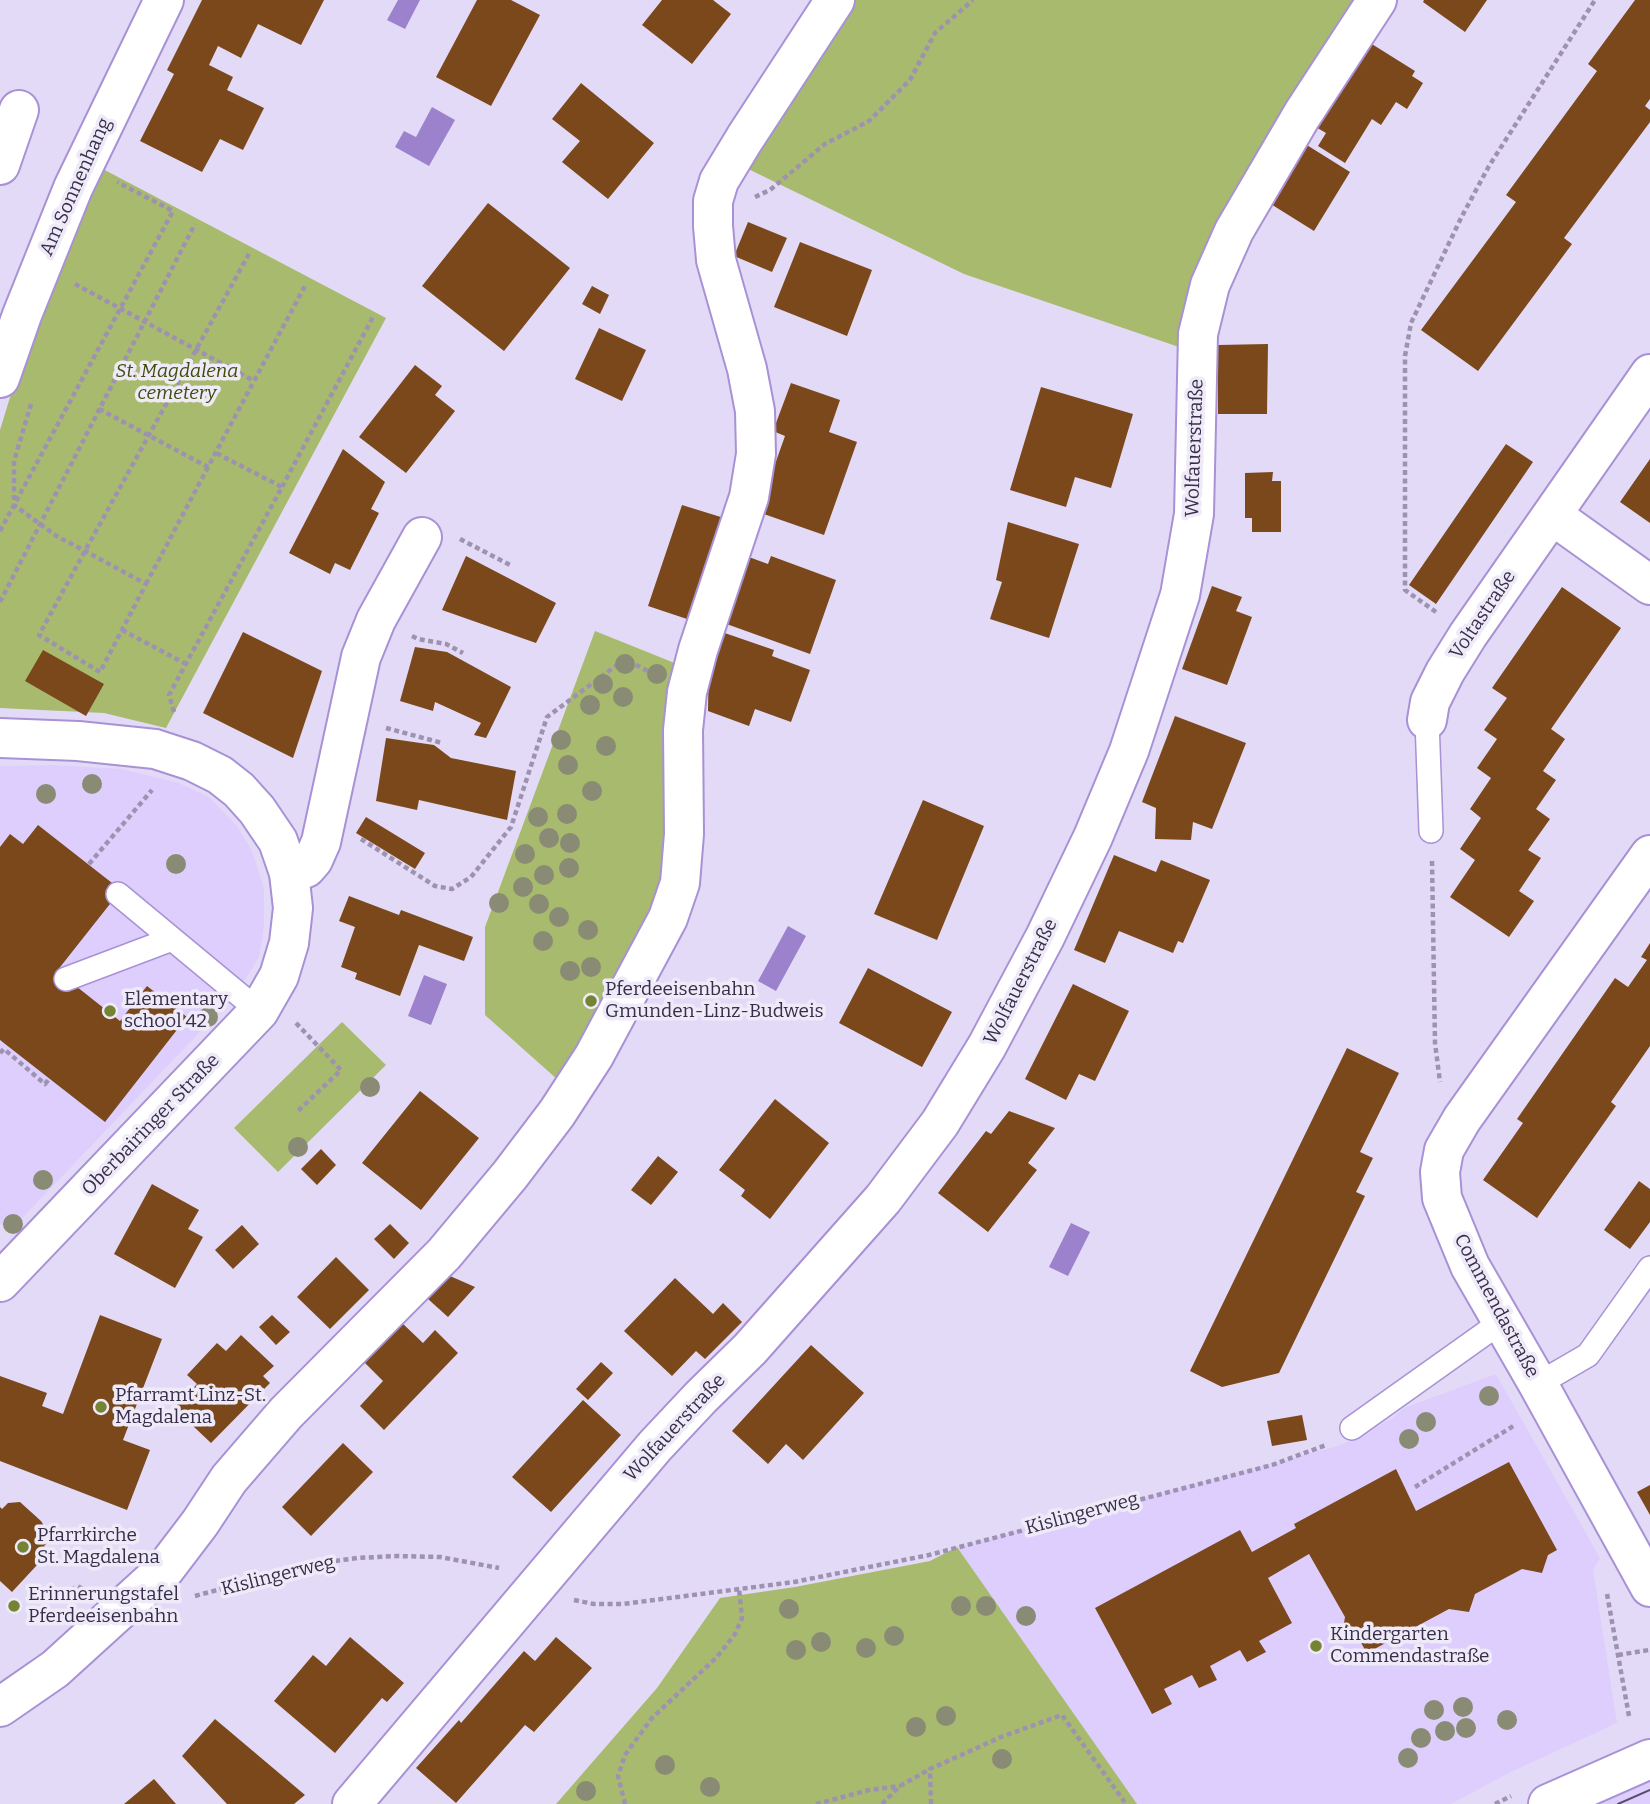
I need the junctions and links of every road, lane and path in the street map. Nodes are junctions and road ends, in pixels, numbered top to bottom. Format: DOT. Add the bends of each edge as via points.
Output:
graph roads {
  1 [pos="164,0"];
  2 [pos="835,0"];
  3 [pos="973,0"];
  4 [pos="1377,0"];
  5 [pos="1595,0"];
  6 [pos="19,110"];
  7 [pos="0,165"];
  8 [pos="85,165"];
  9 [pos="719,181"];
  10 [pos="195,223"];
  11 [pos="250,252"];
  12 [pos="71,282"];
  13 [pos="306,284"];
  14 [pos="121,308"];
  15 [pos="373,317"];
  16 [pos="145,321"];
  17 [pos="196,349"];
  18 [pos="1650,374"];
  19 [pos="0,378"];
  20 [pos="254,381"];
  21 [pos="99,409"];
  22 [pos="149,435"];
  23 [pos="216,453"];
  24 [pos="208,467"];
  25 [pos="282,487"];
  26 [pos="14,505"];
  27 [pos="1552,515"];
  28 [pos="40,524"];
  29 [pos="0,531"];
  30 [pos="437,536"];
  31 [pos="85,551"];
  32 [pos="512,566"];
  33 [pos="146,584"];
  34 [pos="1650,585"];
  35 [pos="0,602"];
  36 [pos="122,630"];
  37 [pos="409,634"];
  38 [pos="1468,635"];
  39 [pos="463,653"];
  40 [pos="625,659"];
  41 [pos="186,664"];
  42 [pos="182,717"];
  43 [pos="1427,720"];
  44 [pos="374,725"];
  45 [pos="0,738"];
  46 [pos="442,743"];
  47 [pos="152,789"];
  48 [pos="1432,831"];
  49 [pos="353,834"];
  50 [pos="1650,855"];
  51 [pos="89,864"];
  52 [pos="289,873"];
  53 [pos="118,894"];
  54 [pos="172,939"];
  55 [pos="66,979"];
  56 [pos="277,1016"];
  57 [pos="1435,1043"];
  58 [pos="0,1053"];
  59 [pos="49,1079"];
  60 [pos="297,1112"];
  61 [pos="1650,1268"];
  62 [pos="0,1282"];
  63 [pos="0,1297"];
  64 [pos="1501,1322"];
  65 [pos="1532,1401"];
  66 [pos="1352,1428"];
  67 [pos="1415,1487"];
  68 [pos="541,1581"];
  69 [pos="1606,1587"];
  70 [pos="1650,1587"];
  71 [pos="739,1588"];
  72 [pos="190,1597"];
  73 [pos="624,1604"];
  74 [pos="1649,1650"];
  75 [pos="1618,1655"];
  76 [pos="0,1707"];
  77 [pos="1629,1716"];
  78 [pos="1650,1759"];
  79 [pos="930,1769"];
  80 [pos="900,1786"];
  81 [pos="352,1804"];
  82 [pos="625,1804"];
  83 [pos="816,1804"];
  84 [pos="882,1804"];
  85 [pos="931,1804"];
  86 [pos="1126,1804"];
  87 [pos="1548,1804"];
  1 -- 8 [label="street, Am Sonnenhang"];
  2 -- 9 [label="street"];
  3 -- 9 [label="path" via="935,33 909,80 869,121 825,144 757,197"];
  4 -- 68 [label="street, Wolfauerstraße" via="1234,231 1210,285 1198,334 1194,514 1180,595 1129,751 1093,837 988,1046 940,1123 883,1199 750,1349 655,1446"];
  5 -- 38 [label="path" via="1489,166 1411,323 1405,356 1405,590"];
  6 -- 7 [label="street"];
  8 -- 14 [label="path" via="173,211"];
  8 -- 19 [label="street, Am Sonnenhang"];
  9 -- 76 [label="street" via="713,201 716,260 747,369 755,411 756,454 749,497 688,692 680,883 668,918 594,1056 557,1113 452,1244 278,1423 229,1479 164,1569 55,1669"];
  10 -- 16 [label="path"];
  11 -- 17 [label="path"];
  12 -- 14 [label="path"];
  13 -- 20 [label="path"];
  14 -- 16 [label="path"];
  14 -- 26 [label="path"];
  15 -- 25 [label="path"];
  16 -- 17 [label="path"];
  16 -- 21 [label="path"];
  17 -- 20 [label="path"];
  17 -- 22 [label="path"];
  18 -- 27 [label="street, Voltastraße"];
  20 -- 23 [label="path"];
  21 -- 22 [label="path"];
  21 -- 28 [label="path"];
  22 -- 24 [label="path"];
  22 -- 31 [label="path"];
  23 -- 24 [label="path"];
  23 -- 25 [label="path"];
  24 -- 33 [label="path"];
  25 -- 41 [label="path"];
  26 -- 28 [label="path"];
  26 -- 29 [label="path"];
  27 -- 34 [label="street"];
  27 -- 38 [label="street, Voltastraße"];
  28 -- 31 [label="path"];
  28 -- 35 [label="path"];
  30 -- 32 [label="path"];
  30 -- 52 [label="street" via="376,620 361,657 321,842 306,868"];
  31 -- 33 [label="path"];
  31 -- 36 [label="path" via="39,635 100,672"];
  33 -- 36 [label="path"];
  36 -- 41 [label="path"];
  37 -- 39 [label="path"];
  38 -- 43 [label="street, Voltastraße" via="1430,702"];
  40 -- 49 [label="path" via="547,717 511,827 471,877 452,889 435,886"];
  41 -- 42 [label="path" via="169,695 172,711"];
  43 -- 48 [label="lane"];
  44 -- 46 [label="path"];
  45 -- 52 [label="street, Oberbairinger Straße" via="155,749 192,761 220,775 257,810 278,841"];
  47 -- 51 [label="path"];
  48 -- 57 [label="path"];
  50 -- 64 [label="street, Commendastraße" via="1444,1150 1442,1198 1470,1266"];
  52 -- 56 [label="street, Oberbairinger Straße" via="293,908 279,976"];
  53 -- 54 [label="lane"];
  54 -- 55 [label="lane"];
  54 -- 56 [label="lane"];
  56 -- 60 [label="path" via="341,1070"];
  56 -- 62 [label="street, Oberbairinger Straße"];
  58 -- 59 [label="path" via="4,1049 45,1084"];
  61 -- 65 [label="lane" via="1587,1355"];
  62 -- 63 [label="lane"];
  64 -- 65 [label="street, Commendastraße"];
  64 -- 66 [label="lane"];
  65 -- 67 [label="path"];
  65 -- 70 [label="street, Commendastraße"];
  66 -- 71 [label="path, Kislingerweg" via="1327,1444 1272,1465 929,1555"];
  68 -- 72 [label="path, Kislingerweg" via="510,1570 440,1557 397,1556 313,1564"];
  68 -- 81 [label="street, Wolfauerstraße"];
  69 -- 75 [label="path"];
  71 -- 73 [label="path, Kislingerweg"];
  71 -- 82 [label="path" via="742,1618 735,1634 718,1657 652,1718 625,1755 618,1776"];
  74 -- 75 [label="path"];
  75 -- 77 [label="path"];
  78 -- 87 [label="street"];
  79 -- 80 [label="path"];
  79 -- 85 [label="path"];
  79 -- 86 [label="path" via="1062,1715"];
  80 -- 83 [label="path"];
  80 -- 84 [label="path"];
}
